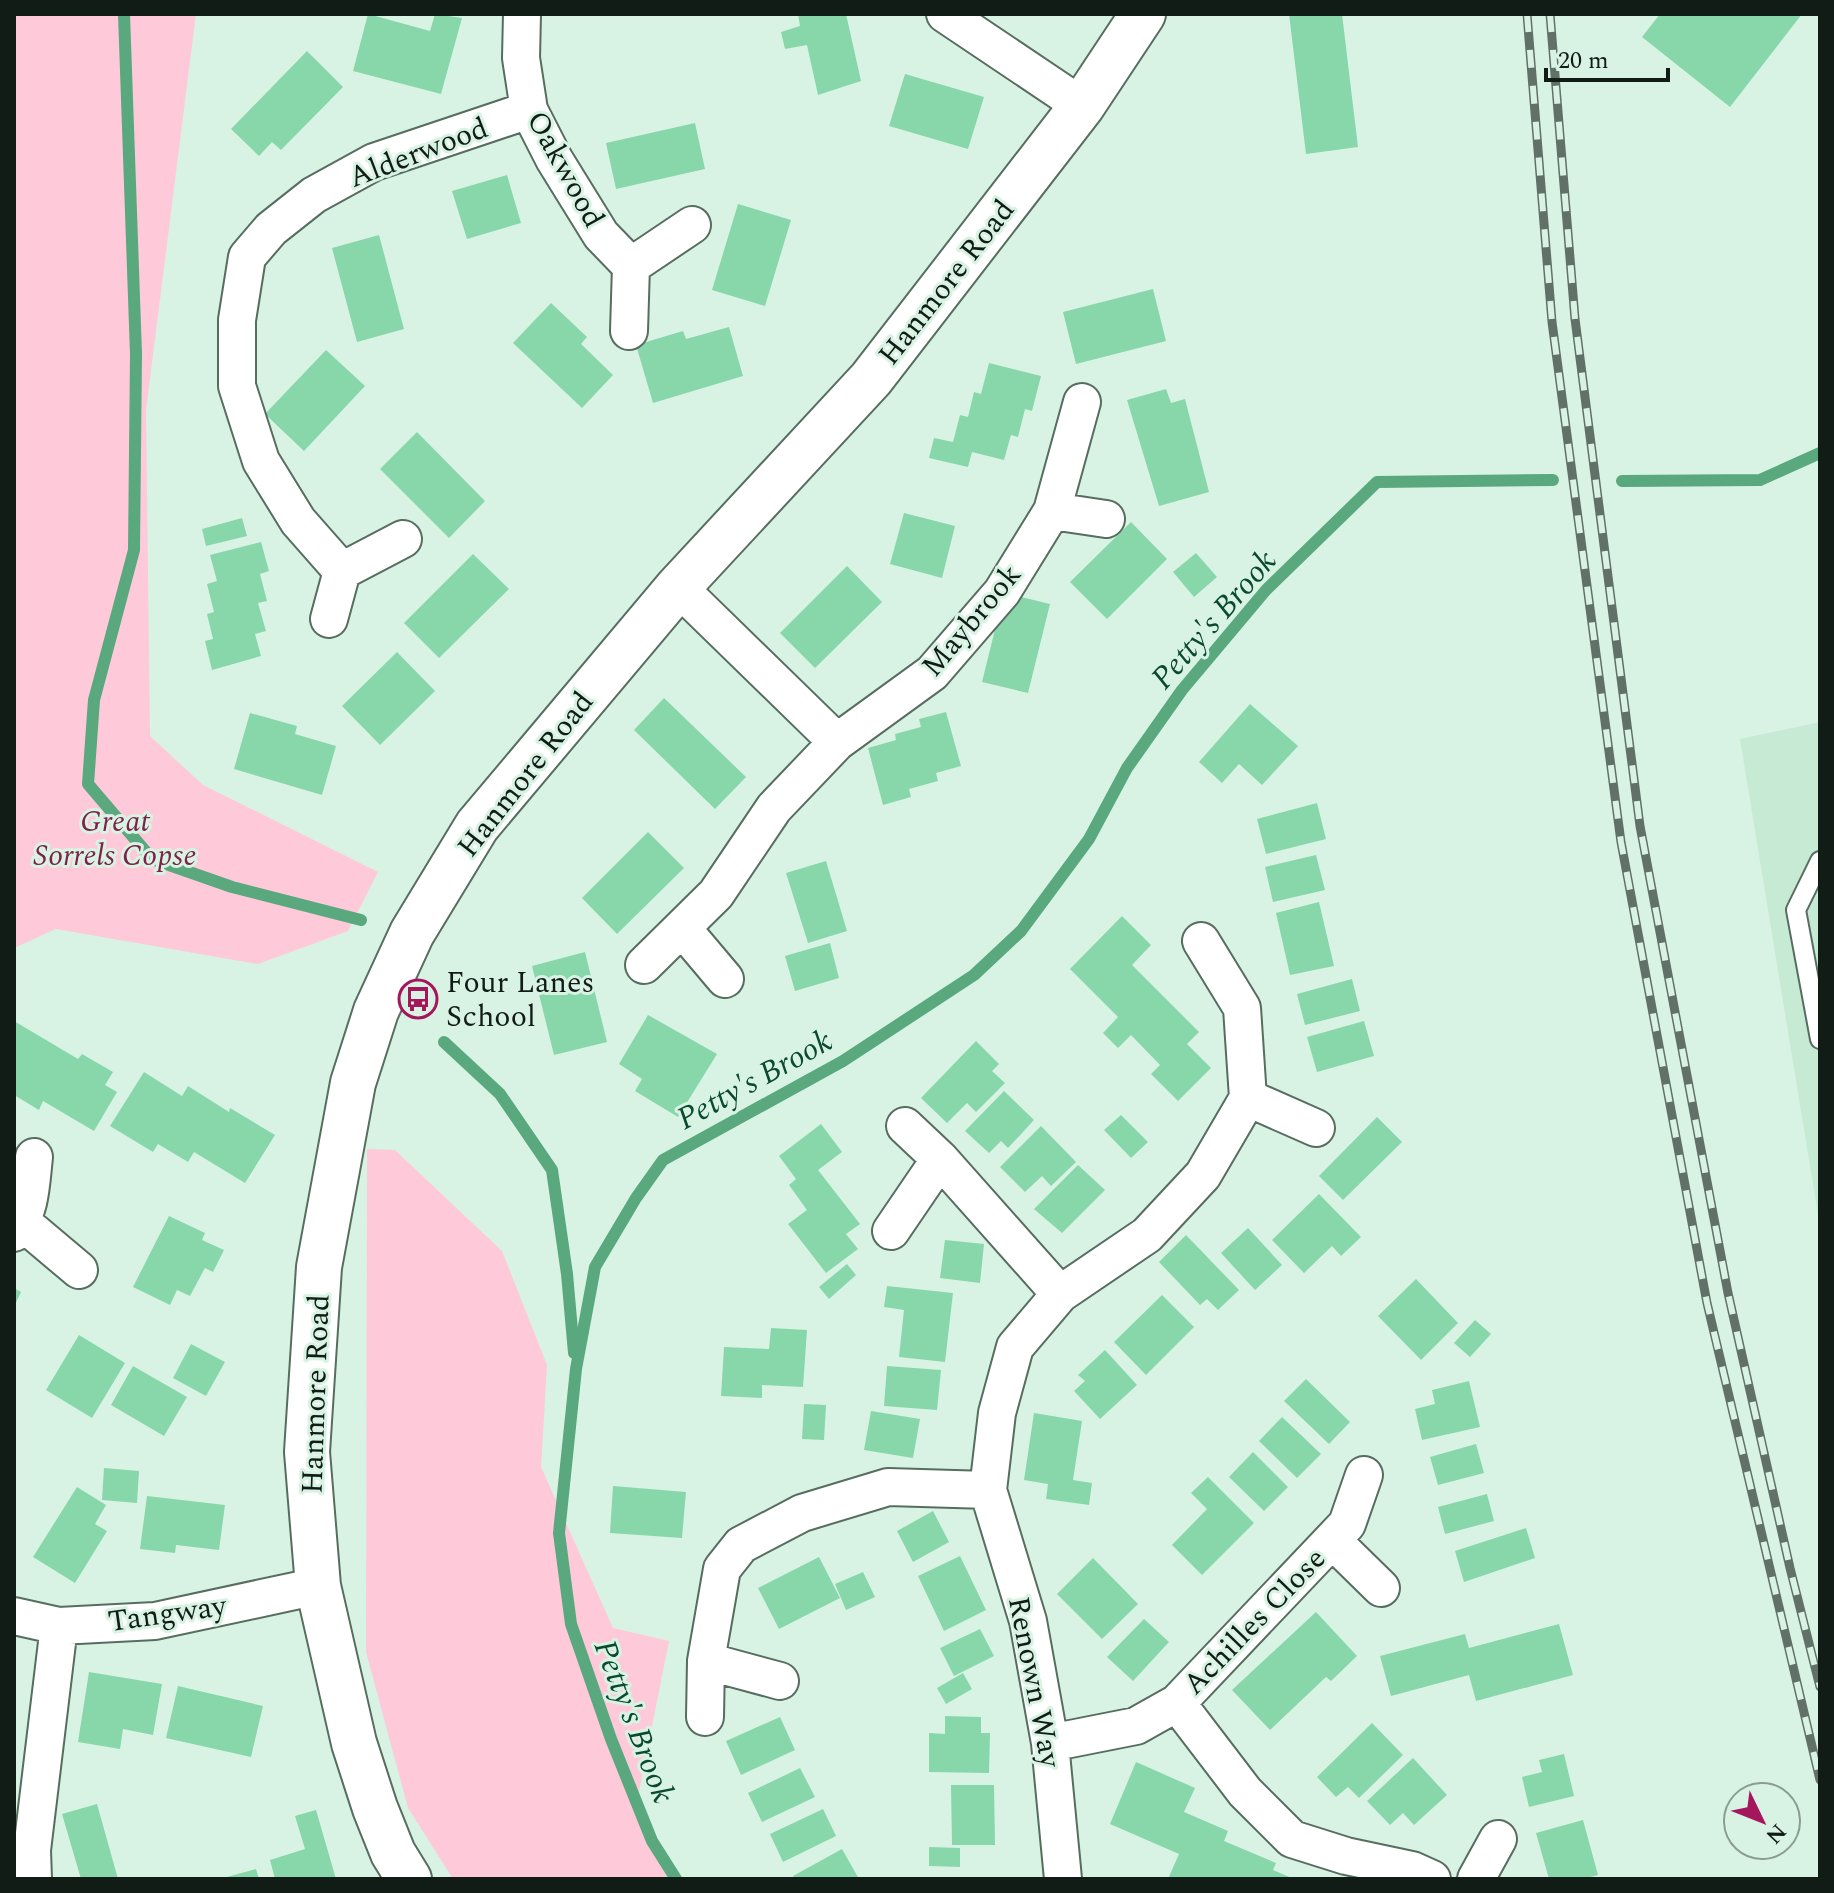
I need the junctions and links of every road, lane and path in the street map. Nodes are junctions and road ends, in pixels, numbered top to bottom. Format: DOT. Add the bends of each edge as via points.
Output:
graph roads {
  1 [pos="522,14"];
  2 [pos="945,14"];
  3 [pos="1143,14"];
  4 [pos="1082,106"];
  5 [pos="529,110"];
  6 [pos="692,225"];
  7 [pos="631,266"];
  8 [pos="629,331"];
  9 [pos="1082,402"];
  10 [pos="1052,511"];
  11 [pos="1106,519"];
  12 [pos="403,539"];
  13 [pos="342,571"];
  14 [pos="678,587"];
  15 [pos="329,619"];
  16 [pos="837,742"];
  17 [pos="1820,861"];
  18 [pos="682,928"];
  19 [pos="1201,941"];
  20 [pos="644,965"];
  21 [pos="725,979"];
  22 [pos="1820,1039"];
  23 [pos="1248,1098"];
  24 [pos="905,1126"];
  25 [pos="1316,1128"];
  26 [pos="34,1157"];
  27 [pos="940,1159"];
  28 [pos="18,1228"];
  29 [pos="891,1231"];
  30 [pos="79,1270"];
  31 [pos="1060,1294"];
  32 [pos="1364,1475"];
  33 [pos="988,1490"];
  34 [pos="1332,1540"];
  35 [pos="318,1586"];
  36 [pos="1381,1588"];
  37 [pos="14,1616"];
  38 [pos="59,1626"];
  39 [pos="706,1661"];
  40 [pos="780,1681"];
  41 [pos="1177,1703"];
  42 [pos="705,1717"];
  43 [pos="1050,1743"];
  44 [pos="1498,1839"];
  45 [pos="33,1879"];
  46 [pos="409,1879"];
  47 [pos="1063,1879"];
  48 [pos="1432,1879"];
  49 [pos="1476,1879"];
  1 -- 5 [label="street, Oakwood" via="521,58"];
  2 -- 4 [label="street"];
  3 -- 4 [label="street, Hanmore Road"];
  4 -- 14 [label="street, Hanmore Road" via="871,379"];
  5 -- 7 [label="street, Oakwood" via="601,235"];
  5 -- 13 [label="street, Alderwood" via="374,162 314,195 271,229 247,257 237,320 237,386 261,461 298,521"];
  6 -- 7 [label="street"];
  7 -- 8 [label="street"];
  9 -- 10 [label="street, Maybrook"];
  10 -- 11 [label="street"];
  10 -- 16 [label="street, Maybrook" via="1002,592 932,673"];
  12 -- 13 [label="street"];
  13 -- 15 [label="street"];
  14 -- 16 [label="street"];
  14 -- 35 [label="street, Hanmore Road" via="477,826 412,933 376,1011 353,1083 319,1267 307,1452"];
  16 -- 18 [label="street, Maybrook" via="774,808 716,894"];
  17 -- 22 [label="lane" via="1796,910"];
  18 -- 20 [label="street, Maybrook"];
  18 -- 21 [label="street"];
  19 -- 23 [label="street" via="1242,1008"];
  23 -- 25 [label="street"];
  23 -- 31 [label="street, Renown Way" via="1203,1175 1147,1235"];
  24 -- 27 [label="street"];
  26 -- 28 [label="street" via="29,1201"];
  27 -- 29 [label="street"];
  27 -- 31 [label="street"];
  28 -- 30 [label="street"];
  31 -- 33 [label="street, Renown Way" via="1015,1347 997,1413"];
  32 -- 34 [label="street, Achilles Close" via="1347,1524"];
  33 -- 39 [label="street" via="888,1487 802,1513 741,1545 722,1569"];
  33 -- 43 [label="street, Renown Way" via="1028,1621"];
  34 -- 36 [label="street, Achilles Close"];
  34 -- 41 [label="street, Achilles Close"];
  35 -- 38 [label="street, Tangway" via="155,1621"];
  35 -- 46 [label="street, Hanmore Road" via="354,1743 393,1853"];
  37 -- 38 [label="street, Tangway"];
  38 -- 45 [label="street"];
  39 -- 40 [label="street"];
  39 -- 42 [label="street"];
  41 -- 43 [label="street, Achilles Close" via="1136,1726"];
  41 -- 48 [label="street, Achilles Close" via="1245,1792 1292,1839"];
  43 -- 47 [label="street, Renown Way"];
  44 -- 49 [label="street"];
}
